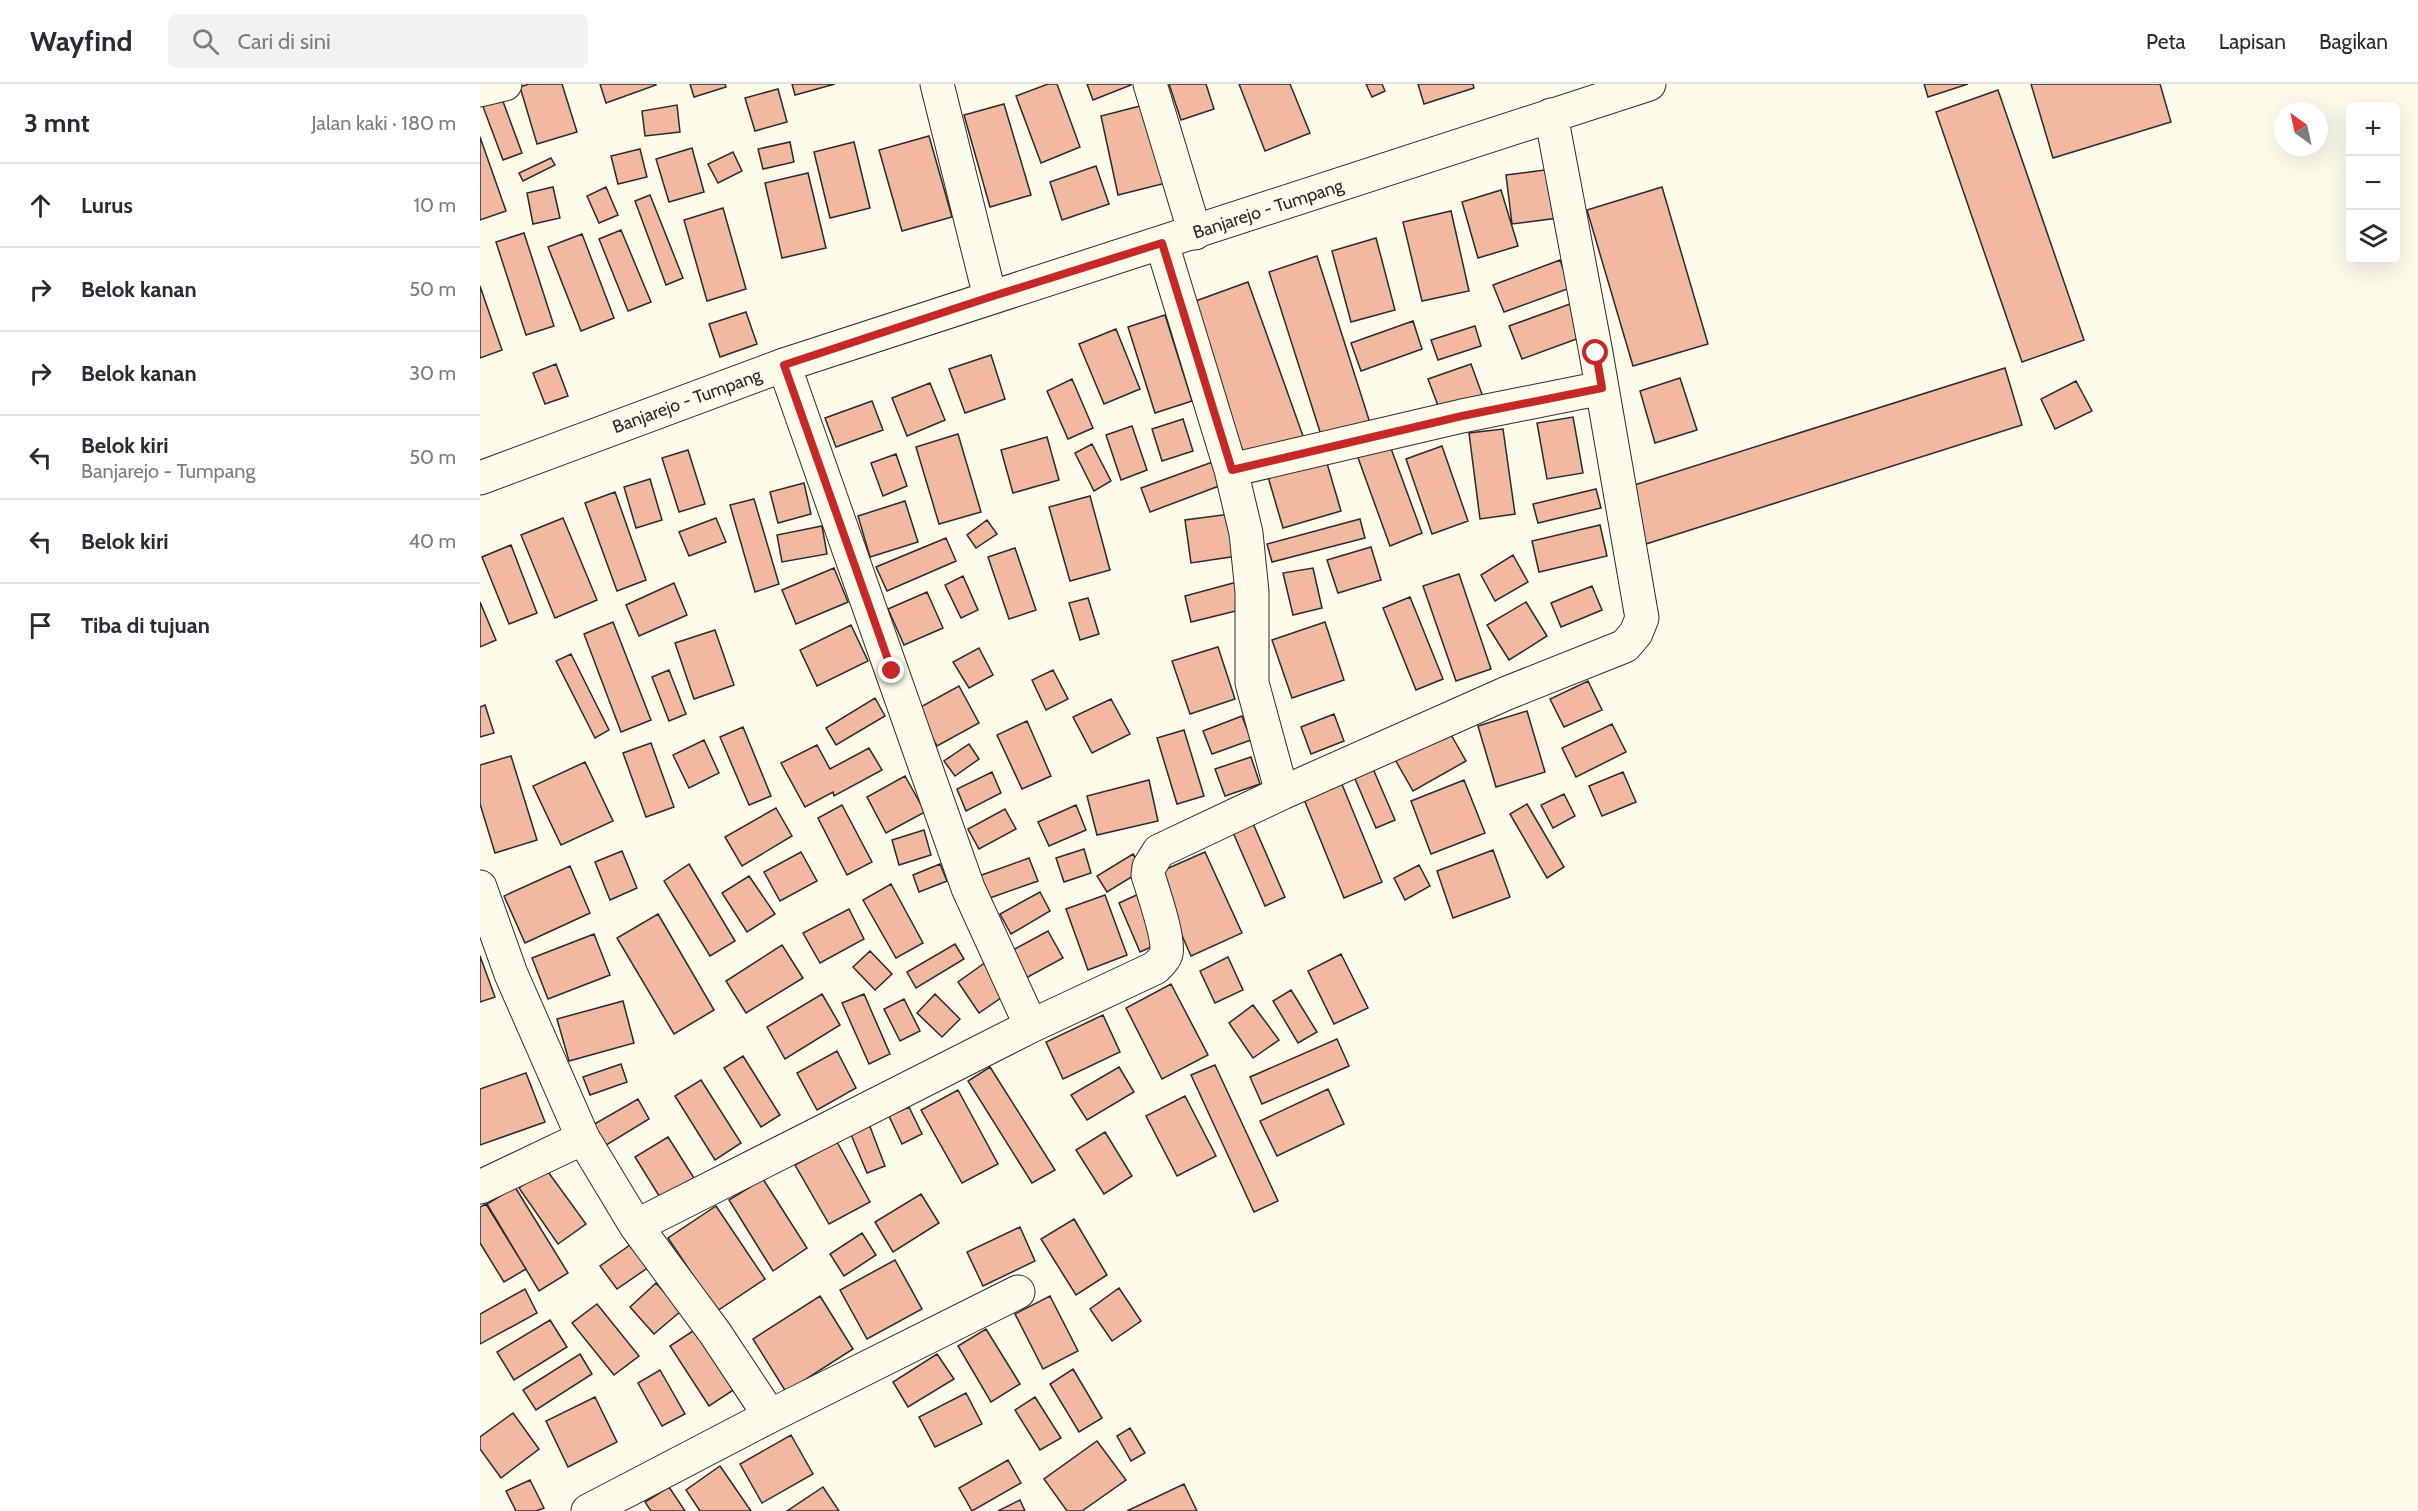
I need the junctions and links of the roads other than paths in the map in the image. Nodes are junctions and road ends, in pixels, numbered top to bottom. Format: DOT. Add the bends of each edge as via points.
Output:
graph roads {
  1 [pos="505,84"];
  2 [pos="937,84"];
  3 [pos="1150,84"];
  4 [pos="1649,84"];
  5 [pos="480,90"];
  6 [pos="1551,116"];
  7 [pos="1195,233"];
  8 [pos="1162,243"];
  9 [pos="990,297"];
  10 [pos="784,365"];
  11 [pos="1602,388"];
  12 [pos="1232,470"];
  13 [pos="480,478"];
  14 [pos="1282,793"];
  15 [pos="480,886"];
  16 [pos="1031,1026"];
  17 [pos="583,1138"];
  18 [pos="480,1187"];
  19 [pos="636,1226"];
  20 [pos="1018,1292"];
  21 [pos="770,1416"];
  22 [pos="588,1511"];
  1 -- 5 [label="street"];
  2 -- 9 [label="street"];
  3 -- 7 [label="street"];
  4 -- 6 [label="street, Banjarejo - Tumpang"];
  6 -- 7 [label="street, Banjarejo - Tumpang"];
  6 -- 11 [label="street"];
  7 -- 8 [label="street, Banjarejo - Tumpang"];
  8 -- 9 [label="street, Banjarejo - Tumpang"];
  8 -- 12 [label="street"];
  9 -- 10 [label="street, Banjarejo - Tumpang"];
  10 -- 13 [label="street, Banjarejo - Tumpang"];
  10 -- 16 [label="street" via="968,888"];
  11 -- 12 [label="street"];
  11 -- 14 [label="street" via="1642,618 1636,633 1625,646 1507,693"];
  12 -- 14 [label="street" via="1246,533 1252,592 1252,683"];
  14 -- 16 [label="street" via="1169,845 1153,860 1148,875 1167,948 1155,968"];
  15 -- 17 [label="street" via="511,974"];
  16 -- 19 [label="street"];
  17 -- 18 [label="street"];
  17 -- 19 [label="street"];
  19 -- 21 [label="street"];
  20 -- 21 [label="street"];
  21 -- 22 [label="street"];
}
